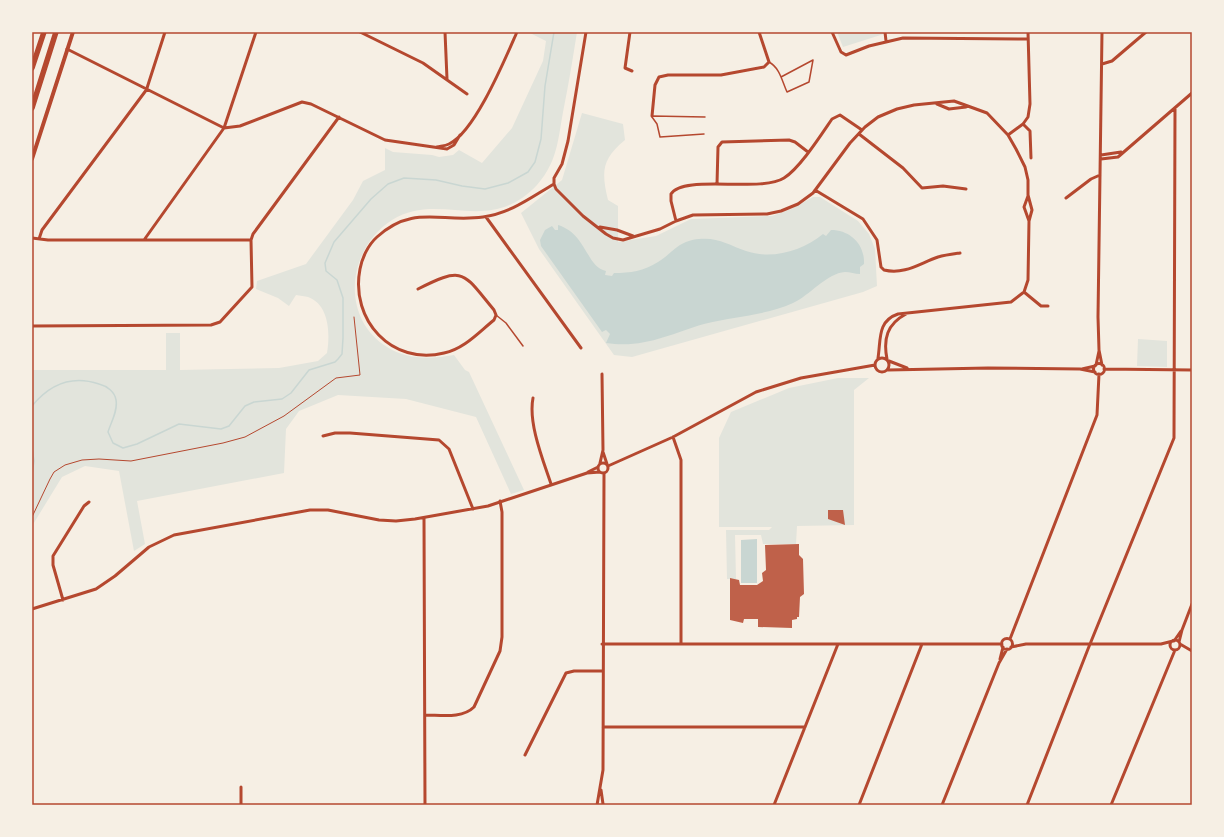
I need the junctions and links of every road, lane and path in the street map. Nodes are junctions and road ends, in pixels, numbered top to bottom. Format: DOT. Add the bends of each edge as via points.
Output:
graph roads {
  1 [pos="44,32"];
  2 [pos="56,32"];
  3 [pos="73,32"];
  4 [pos="165,32"];
  5 [pos="256,32"];
  6 [pos="360,32"];
  7 [pos="445,32"];
  8 [pos="518,32"];
  9 [pos="586,32"];
  10 [pos="630,32"];
  11 [pos="759,32"];
  12 [pos="832,32"];
  13 [pos="885,32"];
  14 [pos="1028,32"];
  15 [pos="1102,32"];
  16 [pos="1146,32"];
  17 [pos="1028,39"];
  18 [pos="886,41"];
  19 [pos="68,49"];
  20 [pos="769,62"];
  21 [pos="1102,64"];
  22 [pos="32,68"];
  23 [pos="632,72"];
  24 [pos="781,77"];
  25 [pos="447,79"];
  26 [pos="147,89"];
  27 [pos="1192,93"];
  28 [pos="467,94"];
  29 [pos="937,104"];
  30 [pos="968,107"];
  31 [pos="32,108"];
  32 [pos="1175,108"];
  33 [pos="652,116"];
  34 [pos="339,117"];
  35 [pos="704,117"];
  36 [pos="1023,124"];
  37 [pos="224,128"];
  38 [pos="862,130"];
  39 [pos="704,134"];
  40 [pos="858,134"];
  41 [pos="1008,135"];
  42 [pos="808,152"];
  43 [pos="1122,152"];
  44 [pos="1101,155"];
  45 [pos="1030,158"];
  46 [pos="1101,159"];
  47 [pos="32,160"];
  48 [pos="1100,175"];
  49 [pos="554,184"];
  50 [pos="717,184"];
  51 [pos="966,189"];
  52 [pos="815,190"];
  53 [pos="1028,195"];
  54 [pos="1066,198"];
  55 [pos="486,217"];
  56 [pos="676,221"];
  57 [pos="1029,221"];
  58 [pos="599,227"];
  59 [pos="633,236"];
  60 [pos="32,238"];
  61 [pos="39,239"];
  62 [pos="144,240"];
  63 [pos="251,240"];
  64 [pos="960,253"];
  65 [pos="418,289"];
  66 [pos="1024,292"];
  67 [pos="1048,306"];
  68 [pos="907,313"];
  69 [pos="496,315"];
  70 [pos="354,316"];
  71 [pos="32,326"];
  72 [pos="882,328"];
  73 [pos="888,332"];
  74 [pos="523,346"];
  75 [pos="581,348"];
  76 [pos="1099,350"];
  77 [pos="878,358"];
  78 [pos="888,360"];
  79 [pos="875,365"];
  80 [pos="1096,365"];
  81 [pos="1102,365"];
  82 [pos="909,368"];
  83 [pos="1080,369"];
  84 [pos="1104,369"];
  85 [pos="1174,369"];
  86 [pos="888,370"];
  87 [pos="1192,370"];
  88 [pos="1095,372"];
  89 [pos="602,374"];
  90 [pos="1099,374"];
  91 [pos="533,398"];
  92 [pos="323,436"];
  93 [pos="673,437"];
  94 [pos="603,450"];
  95 [pos="599,465"];
  96 [pos="607,465"];
  97 [pos="600,472"];
  98 [pos="587,473"];
  99 [pos="604,473"];
  100 [pos="551,484"];
  101 [pos="500,501"];
  102 [pos="89,502"];
  103 [pos="472,509"];
  104 [pos="32,517"];
  105 [pos="424,518"];
  106 [pos="63,600"];
  107 [pos="1192,604"];
  108 [pos="32,609"];
  109 [pos="1182,630"];
  110 [pos="1011,640"];
  111 [pos="1173,641"];
  112 [pos="1180,643"];
  113 [pos="602,644"];
  114 [pos="681,644"];
  115 [pos="838,644"];
  116 [pos="922,644"];
  117 [pos="1026,644"];
  118 [pos="1091,644"];
  119 [pos="1161,644"];
  120 [pos="1002,645"];
  121 [pos="1011,647"];
  122 [pos="1171,648"];
  123 [pos="1007,649"];
  124 [pos="1177,650"];
  125 [pos="1191,650"];
  126 [pos="1170,660"];
  127 [pos="999,663"];
  128 [pos="602,671"];
  129 [pos="425,715"];
  130 [pos="603,727"];
  131 [pos="805,727"];
  132 [pos="525,755"];
  133 [pos="601,786"];
  134 [pos="241,787"];
  135 [pos="241,805"];
  136 [pos="425,805"];
  137 [pos="597,805"];
  138 [pos="604,805"];
  139 [pos="774,805"];
  140 [pos="859,805"];
  141 [pos="942,805"];
  142 [pos="1027,805"];
  143 [pos="1111,805"];
  1 -- 22 [label="highway"];
  2 -- 31 [label="highway"];
  3 -- 19 [label="main road"];
  4 -- 26 [label="street"];
  5 -- 37 [label="street"];
  6 -- 25 [label="street" via="423,63"];
  7 -- 25 [label="street"];
  8 -- 34 [label="street" via="481,107 454,145 447,149 385,140"];
  9 -- 49 [label="street" via="568,141"];
  10 -- 23 [label="street" via="625,68"];
  11 -- 20 [label="street"];
  12 -- 18 [label="street" via="840,52 846,55"];
  13 -- 18 [label="street"];
  14 -- 17 [label="street"];
  15 -- 21 [label="street"];
  16 -- 21 [label="street" via="1112,61"];
  17 -- 18 [label="street" via="911,38"];
  17 -- 36 [label="street" via="1030,104 1028,117"];
  19 -- 26 [label="street"];
  19 -- 47 [label="main road"];
  20 -- 24 [label="lane"];
  20 -- 33 [label="street" via="762,68 740,73 659,77 654,85"];
  21 -- 44 [label="street"];
  24 -- 24 [label="lane" via="787,92 809,82 812,60"];
  25 -- 28 [label="street"];
  26 -- 37 [label="street"];
  26 -- 61 [label="street" via="42,230"];
  27 -- 32 [label="street"];
  29 -- 30 [label="street" via="949,109"];
  29 -- 30 [label="street" via="954,101"];
  29 -- 38 [label="street" via="897,109 878,117"];
  30 -- 41 [label="street" via="988,113"];
  32 -- 43 [label="street"];
  32 -- 85 [label="street"];
  33 -- 35 [label="lane"];
  33 -- 39 [label="lane" via="662,137"];
  34 -- 37 [label="street" via="302,102 240,126"];
  34 -- 63 [label="street" via="257,228"];
  36 -- 41 [label="street"];
  36 -- 45 [label="street" via="1030,131"];
  37 -- 62 [label="street"];
  38 -- 40 [label="street"];
  38 -- 42 [label="street" via="840,115 832,119"];
  40 -- 51 [label="street" via="903,168 922,188 944,186"];
  40 -- 52 [label="street"];
  41 -- 53 [label="street" via="1025,167"];
  42 -- 50 [label="street" via="792,172 775,182 754,185"];
  42 -- 50 [label="street" via="789,140 722,142 718,147"];
  43 -- 44 [label="street"];
  43 -- 46 [label="street" via="1118,157"];
  44 -- 46 [label="street"];
  46 -- 48 [label="street"];
  48 -- 54 [label="street" via="1090,179"];
  48 -- 76 [label="street"];
  49 -- 55 [label="street" via="519,206"];
  49 -- 58 [label="street" via="576,209"];
  50 -- 56 [label="street" via="690,186 673,192 671,201"];
  52 -- 56 [label="street" via="798,204 781,211 767,214 693,215"];
  52 -- 64 [label="street" via="863,219 877,240 881,267 884,270 910,269 940,256"];
  53 -- 57 [label="street" via="1032,210"];
  53 -- 57 [label="street" via="1024,207"];
  55 -- 69 [label="street" via="425,216 406,219 391,226 375,239 366,252 358,278 360,298 363,313 381,338 412,354 428,356 458,349 494,320"];
  55 -- 75 [label="street"];
  56 -- 59 [label="street" via="660,229"];
  57 -- 66 [label="street" via="1029,272"];
  58 -- 59 [label="street"];
  58 -- 59 [label="street" via="615,239 623,240"];
  60 -- 61 [label="street"];
  61 -- 62 [label="street"];
  62 -- 63 [label="street"];
  63 -- 71 [label="street" via="252,287 220,322 211,326"];
  65 -- 69 [label="street" via="440,278 460,275 467,278"];
  66 -- 67 [label="street" via="1041,306"];
  66 -- 68 [label="street" via="1011,302"];
  68 -- 72 [label="street" via="890,316"];
  68 -- 73 [label="street" via="896,319"];
  69 -- 74 [label="lane" via="506,323"];
  70 -- 104 [label="path" via="360,375 336,378 284,416 245,437 131,461 99,458 65,465 54,472"];
  72 -- 73 [label="street"];
  72 -- 77 [label="street"];
  73 -- 78 [label="street"];
  76 -- 80 [label="street"];
  76 -- 81 [label="street"];
  77 -- 78 [label="street"];
  77 -- 79 [label="street"];
  78 -- 82 [label="street"];
  78 -- 86 [label="street"];
  79 -- 86 [label="street" via="876,370 880,372"];
  79 -- 93 [label="street" via="801,378 756,392"];
  80 -- 81 [label="street"];
  80 -- 83 [label="street"];
  80 -- 88 [label="street"];
  81 -- 84 [label="street"];
  82 -- 83 [label="street"];
  82 -- 86 [label="street"];
  83 -- 88 [label="street"];
  84 -- 85 [label="street"];
  84 -- 90 [label="street"];
  85 -- 87 [label="street"];
  85 -- 118 [label="street" via="1174,438"];
  88 -- 90 [label="street"];
  89 -- 94 [label="street"];
  90 -- 110 [label="street" via="1097,415"];
  91 -- 100 [label="street" via="531,413"];
  92 -- 103 [label="street" via="350,433 439,440 449,449"];
  93 -- 96 [label="street"];
  93 -- 114 [label="street" via="681,460"];
  94 -- 95 [label="street"];
  94 -- 96 [label="street"];
  95 -- 96 [label="street"];
  95 -- 97 [label="street"];
  95 -- 98 [label="street"];
  96 -- 99 [label="street" via="608,470"];
  97 -- 98 [label="street"];
  97 -- 99 [label="street"];
  98 -- 100 [label="street"];
  99 -- 113 [label="street"];
  100 -- 101 [label="street"];
  101 -- 103 [label="street"];
  101 -- 129 [label="street" via="500,651 474,707 462,715"];
  102 -- 106 [label="street" via="53,556"];
  103 -- 105 [label="street"];
  105 -- 106 [label="street" via="396,522 328,510 310,510 174,535 139,554 102,586"];
  105 -- 129 [label="street"];
  106 -- 108 [label="street"];
  107 -- 109 [label="street"];
  109 -- 111 [label="street"];
  109 -- 112 [label="street"];
  110 -- 117 [label="street"];
  110 -- 120 [label="street" via="1004,639"];
  110 -- 121 [label="street"];
  111 -- 112 [label="street"];
  111 -- 119 [label="street"];
  111 -- 122 [label="street"];
  112 -- 124 [label="street"];
  112 -- 125 [label="street"];
  113 -- 114 [label="street"];
  113 -- 128 [label="street"];
  114 -- 115 [label="street"];
  115 -- 116 [label="street"];
  115 -- 131 [label="street"];
  116 -- 120 [label="street"];
  116 -- 140 [label="street"];
  117 -- 118 [label="street"];
  117 -- 121 [label="street"];
  118 -- 119 [label="street"];
  118 -- 142 [label="street"];
  119 -- 122 [label="street"];
  120 -- 123 [label="street"];
  120 -- 127 [label="street"];
  121 -- 123 [label="street"];
  122 -- 124 [label="street"];
  122 -- 126 [label="street"];
  123 -- 127 [label="street"];
  124 -- 125 [label="street"];
  124 -- 126 [label="street"];
  126 -- 143 [label="street"];
  127 -- 141 [label="street"];
  128 -- 130 [label="street"];
  128 -- 132 [label="street" via="566,673"];
  129 -- 136 [label="street"];
  130 -- 131 [label="street"];
  130 -- 133 [label="street"];
  131 -- 139 [label="street"];
  133 -- 137 [label="street"];
  133 -- 138 [label="street"];
  134 -- 135 [label="street"];
  137 -- 138 [label="street"];
}
